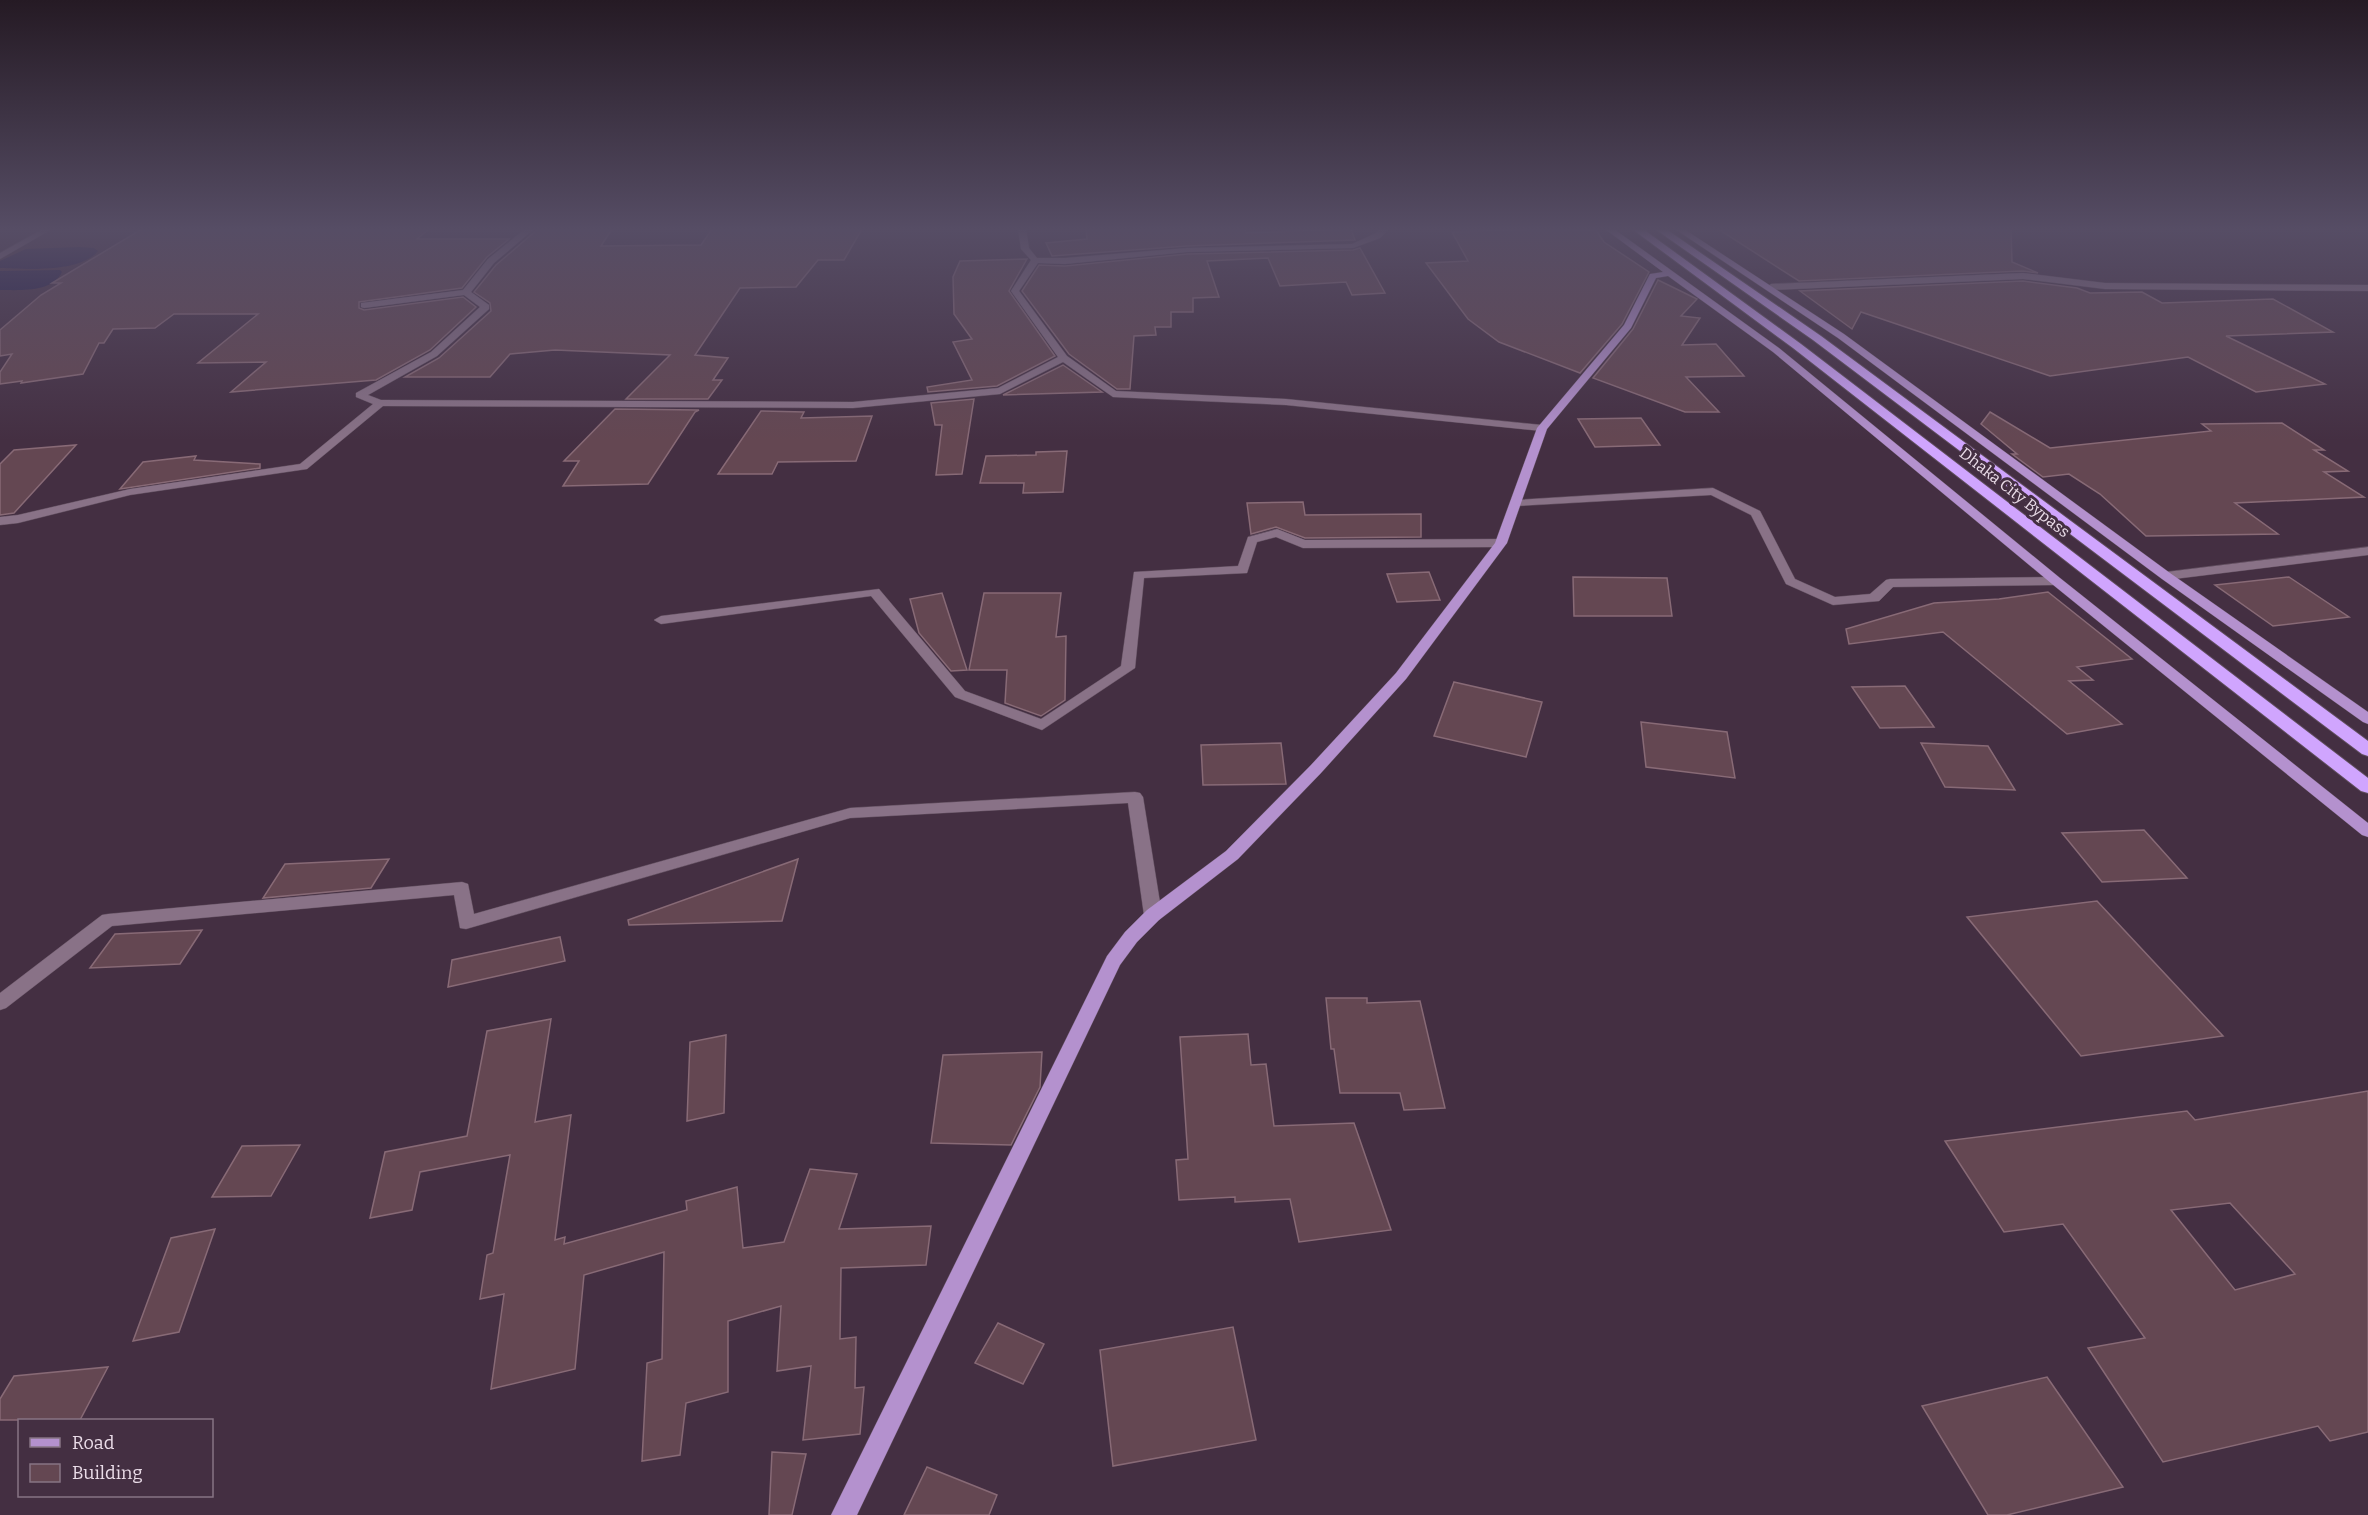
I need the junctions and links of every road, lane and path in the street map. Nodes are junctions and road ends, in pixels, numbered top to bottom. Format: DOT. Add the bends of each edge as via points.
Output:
graph roads {
  1 [pos="406,300"];
  2 [pos="476,300"];
  3 [pos="1020,300"];
  4 [pos="1641,300"];
  5 [pos="1708,300"];
  6 [pos="1733,300"];
  7 [pos="1763,300"];
  8 [pos="1789,300"];
  9 [pos="364,305"];
  10 [pos="1064,358"];
  11 [pos="380,403"];
  12 [pos="1542,428"];
  13 [pos="1517,503"];
  14 [pos="0,521"];
  15 [pos="1501,543"];
  16 [pos="2368,551"];
  17 [pos="2166,576"];
  18 [pos="2056,581"];
  19 [pos="661,620"];
  20 [pos="2368,720"];
  21 [pos="2368,750"];
  22 [pos="2368,787"];
  23 [pos="2368,831"];
  24 [pos="1153,915"];
  25 [pos="0,1003"];
  26 [pos="844,1515"];
  1 -- 9 [label="street"];
  2 -- 11 [label="street" via="486,307 434,354 360,395"];
  3 -- 10 [label="street"];
  4 -- 12 [label="main road" via="1628,326"];
  5 -- 18 [label="main road" via="1776,350"];
  6 -- 22 [label="highway, Dhaka City Bypass"];
  7 -- 21 [label="highway, Dhaka City Bypass"];
  8 -- 17 [label="main road"];
  10 -- 11 [label="street" via="1000,391 853,405"];
  10 -- 12 [label="street" via="1113,394 1286,402"];
  11 -- 14 [label="street" via="303,467 130,492"];
  12 -- 13 [label="main road"];
  13 -- 15 [label="main road"];
  13 -- 18 [label="street" via="1713,491 1756,513 1790,581 1833,601 1874,598 1890,583"];
  15 -- 19 [label="street" via="1303,544 1277,533 1252,540 1243,570 1138,575 1128,668 1042,725 960,694 874,592"];
  15 -- 24 [label="main road" via="1401,676 1316,769 1232,855"];
  16 -- 17 [label="street"];
  17 -- 20 [label="main road"];
  18 -- 23 [label="main road"];
  24 -- 25 [label="street" via="1135,797 850,813 466,924 462,888 108,920"];
  24 -- 26 [label="main road" via="1113,961"];
}
